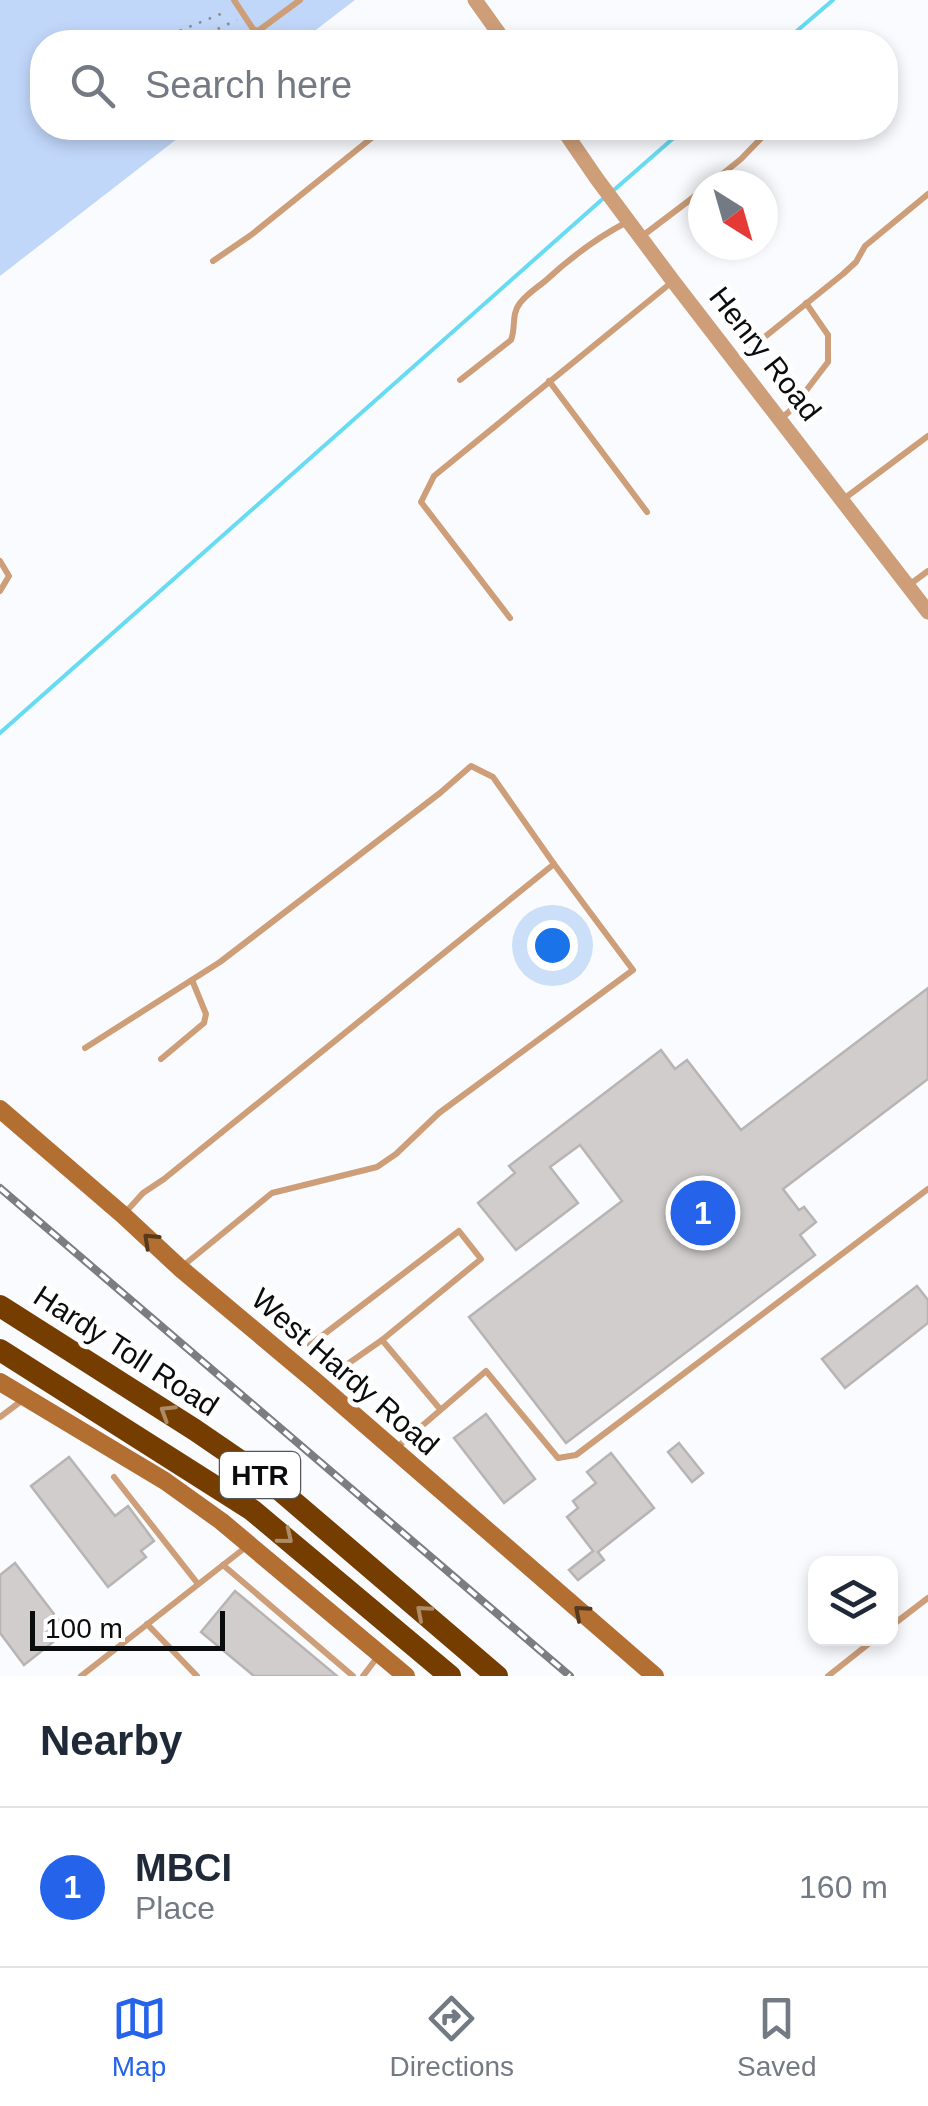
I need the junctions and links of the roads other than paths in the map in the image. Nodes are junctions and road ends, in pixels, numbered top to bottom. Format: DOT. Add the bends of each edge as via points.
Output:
graph roads {
  1 [pos="300,0"];
  2 [pos="475,0"];
  3 [pos="236,3"];
  4 [pos="257,30"];
  5 [pos="259,30"];
  6 [pos="495,30"];
  7 [pos="369,140"];
  8 [pos="570,140"];
  9 [pos="759,140"];
  10 [pos="727,170"];
  11 [pos="928,194"];
  12 [pos="688,201"];
  13 [pos="624,216"];
  14 [pos="640,238"];
  15 [pos="213,261"];
  16 [pos="673,281"];
  17 [pos="806,303"];
  18 [pos="735,361"];
  19 [pos="460,380"];
  20 [pos="549,382"];
  21 [pos="780,420"];
  22 [pos="928,436"];
  23 [pos="842,500"];
  24 [pos="647,512"];
  25 [pos="0,561"];
  26 [pos="928,571"];
  27 [pos="908,586"];
  28 [pos="0,591"];
  29 [pos="928,612"];
  30 [pos="510,618"];
  31 [pos="554,864"];
  32 [pos="192,980"];
  33 [pos="85,1048"];
  34 [pos="161,1058"];
  35 [pos="0,1109"];
  36 [pos="928,1189"];
  37 [pos="123,1215"];
  38 [pos="180,1268"];
  39 [pos="0,1306"];
  40 [pos="382,1340"];
  41 [pos="0,1350"];
  42 [pos="0,1382"];
  43 [pos="25,1398"];
  44 [pos="440,1409"];
  45 [pos="0,1417"];
  46 [pos="394,1450"];
  47 [pos="114,1477"];
  48 [pos="250,1544"];
  49 [pos="223,1565"];
  50 [pos="198,1584"];
  51 [pos="928,1598"];
  52 [pos="898,1621"];
  53 [pos="147,1624"];
  54 [pos="866,1646"];
  55 [pos="380,1654"];
  56 [pos="81,1676"];
  57 [pos="197,1676"];
  58 [pos="353,1676"];
  59 [pos="363,1676"];
  60 [pos="406,1676"];
  61 [pos="450,1676"];
  62 [pos="497,1676"];
  63 [pos="655,1676"];
  64 [pos="828,1676"];
  1 -- 5 [label="lane"];
  2 -- 6 [label="street"];
  3 -- 4 [label="lane"];
  7 -- 15 [label="lane"];
  8 -- 13 [label="street, Henry Road"];
  9 -- 10 [label="lane"];
  11 -- 17 [label="lane"];
  12 -- 14 [label="lane"];
  13 -- 14 [label="street, Henry Road"];
  13 -- 19 [label="lane" via="520,304 511,340"];
  14 -- 16 [label="street, Henry Road"];
  16 -- 18 [label="street, Henry Road"];
  16 -- 20 [label="lane"];
  17 -- 18 [label="lane"];
  17 -- 21 [label="lane" via="828,334 828,362"];
  18 -- 21 [label="street, Henry Road"];
  20 -- 24 [label="lane"];
  20 -- 30 [label="lane" via="434,476 421,502"];
  21 -- 23 [label="street, Henry Road"];
  22 -- 23 [label="lane"];
  23 -- 27 [label="street, Henry Road"];
  25 -- 28 [label="lane" via="9,576"];
  26 -- 27 [label="lane"];
  27 -- 29 [label="street, Henry Road"];
  31 -- 32 [label="lane" via="494,777 471,766"];
  31 -- 37 [label="lane" via="142,1193"];
  31 -- 38 [label="lane" via="633,970 377,1167 272,1194"];
  32 -- 33 [label="lane"];
  32 -- 34 [label="lane" via="204,1023"];
  35 -- 37 [label="main road, West Hardy Road"];
  36 -- 44 [label="lane" via="576,1454 558,1458 486,1371"];
  38 -- 37 [label="main road, West Hardy Road, one-way"];
  38 -- 46 [label="main road, West Hardy Road"];
  62 -- 39 [label="highway, Hardy Toll Road / HTR, one-way" via="268,1480"];
  40 -- 40 [label="lane" via="339,1370 310,1345 459,1232 480,1259"];
  40 -- 44 [label="lane"];
  41 -- 61 [label="highway, HTR, one-way" via="252,1510"];
  42 -- 43 [label="main road"];
  43 -- 45 [label="lane"];
  43 -- 48 [label="main road" via="164,1481"];
  44 -- 46 [label="lane"];
  63 -- 46 [label="main road, West Hardy Road, one-way"];
  47 -- 50 [label="lane"];
  48 -- 49 [label="lane"];
  48 -- 55 [label="main road"];
  49 -- 50 [label="lane"];
  49 -- 58 [label="lane"];
  50 -- 53 [label="lane"];
  51 -- 52 [label="lane"];
  53 -- 56 [label="lane"];
  53 -- 57 [label="lane"];
  54 -- 64 [label="lane"];
  55 -- 59 [label="lane"];
  55 -- 60 [label="main road"];
}
